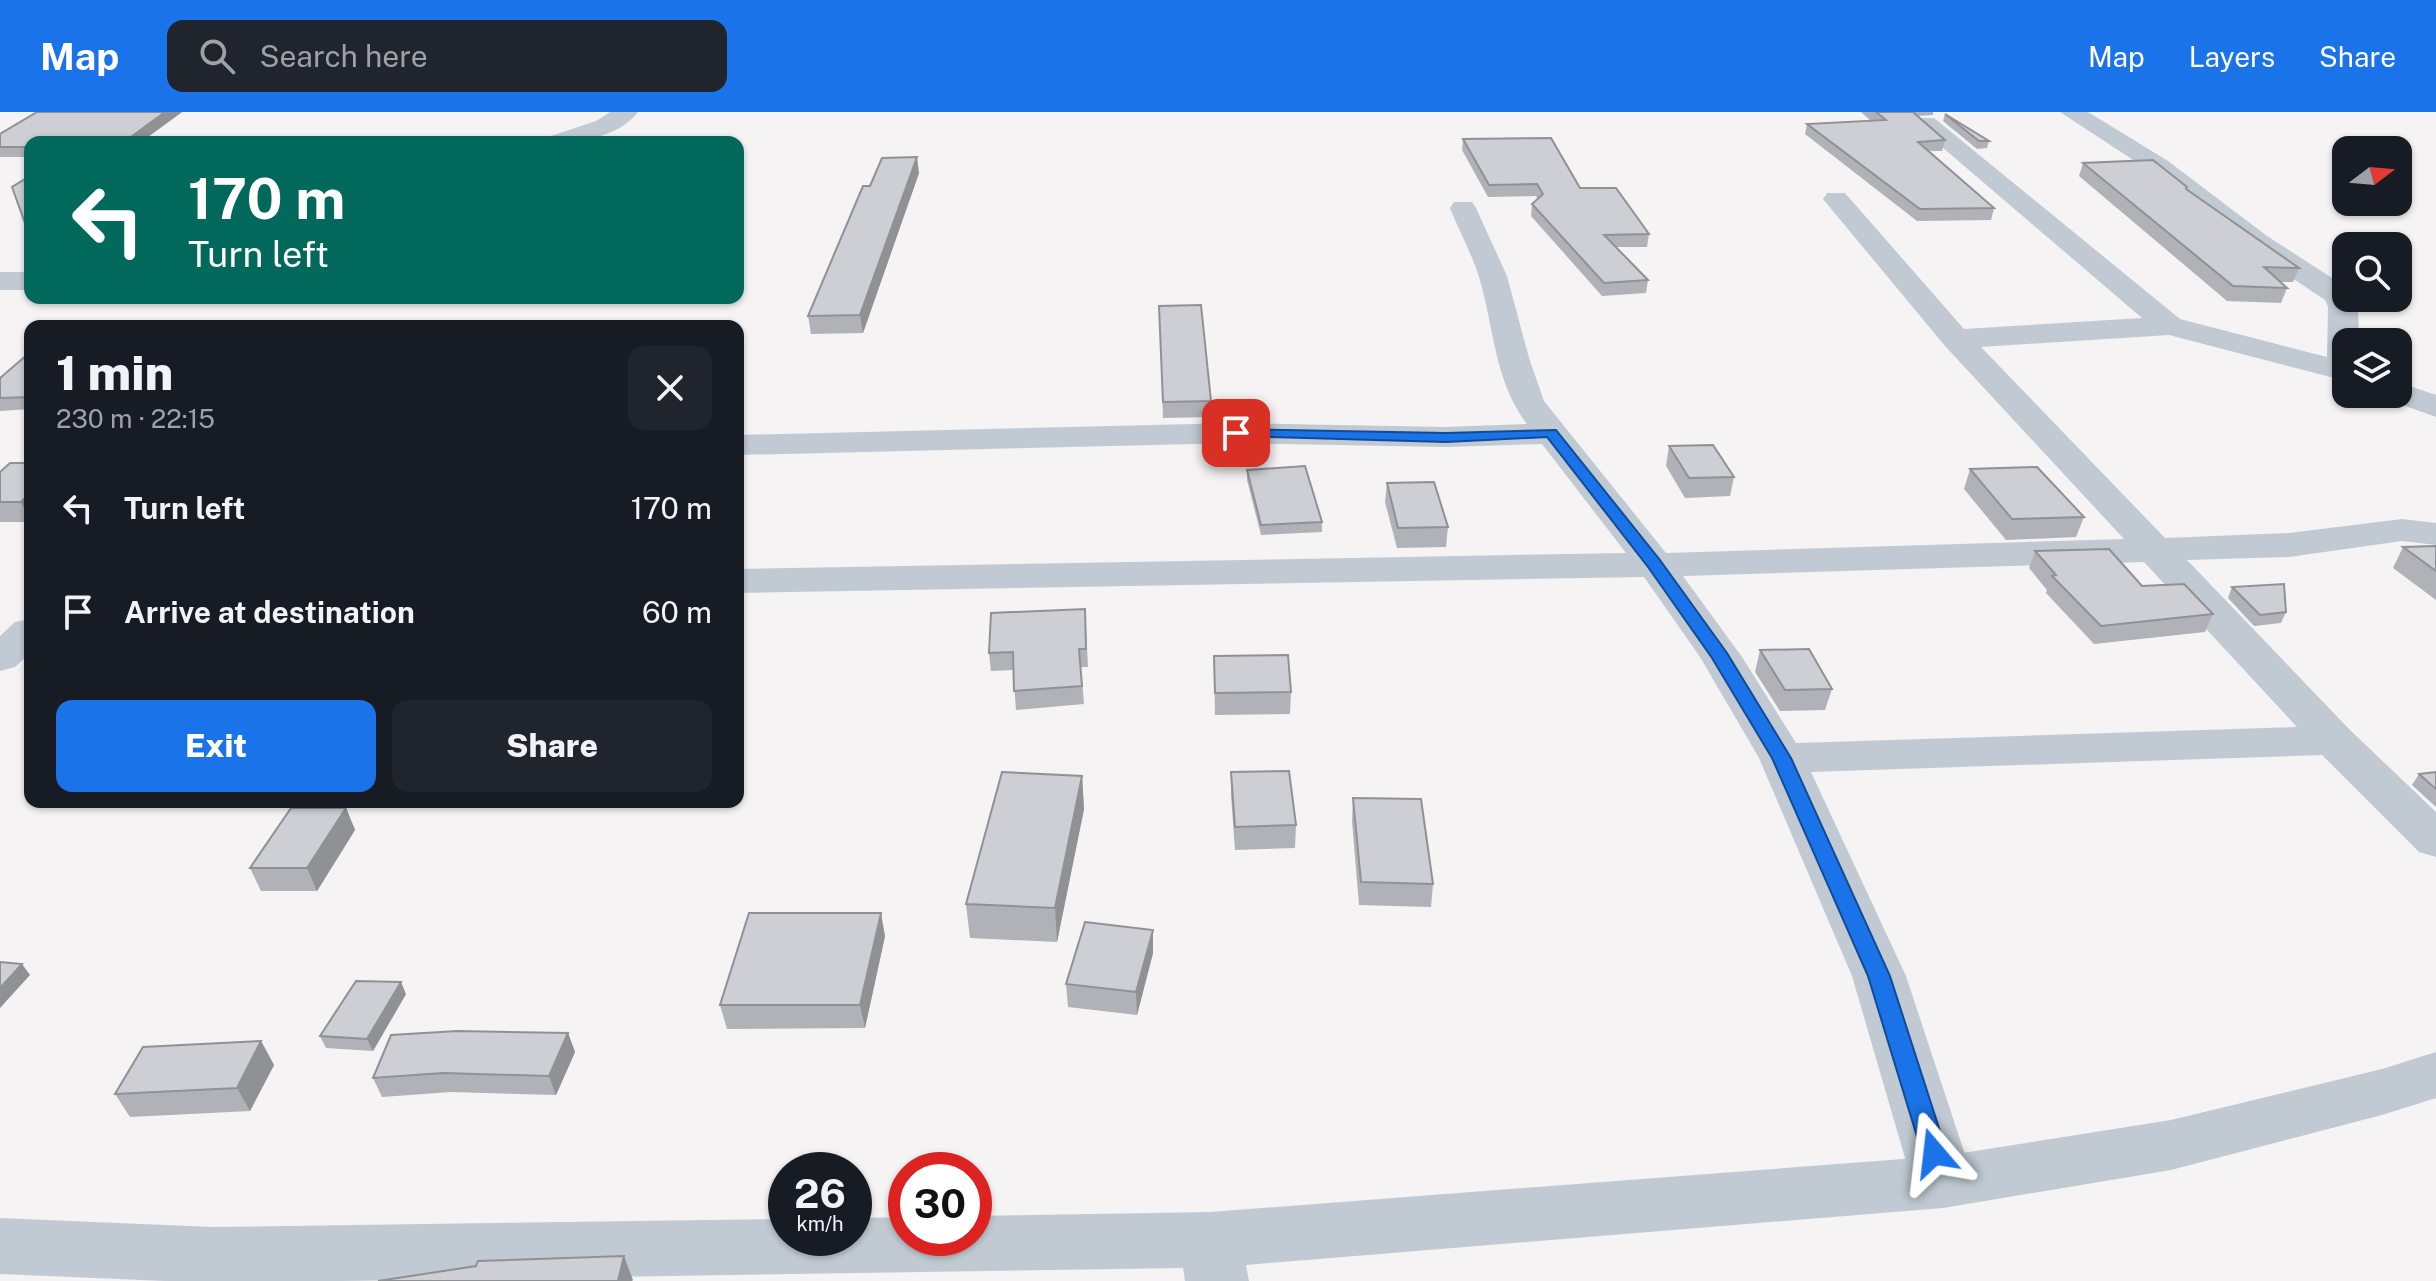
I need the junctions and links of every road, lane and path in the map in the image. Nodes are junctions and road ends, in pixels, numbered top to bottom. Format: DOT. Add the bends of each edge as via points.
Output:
graph roads {
  1 [pos="626,112"];
  2 [pos="2072,112"];
  3 [pos="1926,123"];
  4 [pos="575,136"];
  5 [pos="1836,199"];
  6 [pos="1463,208"];
  7 [pos="0,281"];
  8 [pos="24,281"];
  9 [pos="2169,326"];
  10 [pos="2343,328"];
  11 [pos="1956,339"];
  12 [pos="2332,367"];
  13 [pos="2412,398"];
  14 [pos="2436,407"];
  15 [pos="1551,433"];
  16 [pos="744,445"];
  17 [pos="2436,534"];
  18 [pos="2159,551"];
  19 [pos="1654,563"];
  20 [pos="744,581"];
  21 [pos="24,636"];
  22 [pos="0,658"];
  23 [pos="2334,740"];
  24 [pos="1782,758"];
  25 [pos="2436,840"];
  26 [pos="2436,1075"];
  27 [pos="1943,1182"];
  28 [pos="0,1246"];
  29 [pos="1213,1261"];
  30 [pos="206,1268"];
  1 -- 4 [label="street"];
  2 -- 10 [label="street" via="2150,160 2257,242 2338,295"];
  3 -- 9 [label="street"];
  5 -- 11 [label="street"];
  6 -- 15 [label="street" via="1493,276 1528,403"];
  7 -- 8 [label="street"];
  9 -- 11 [label="street"];
  9 -- 12 [label="street"];
  11 -- 18 [label="street"];
  13 -- 14 [label="street"];
  15 -- 16 [label="street"];
  15 -- 19 [label="street"];
  17 -- 18 [label="street" via="2402,530 2289,545"];
  18 -- 19 [label="street"];
  18 -- 23 [label="street"];
  19 -- 20 [label="street"];
  19 -- 24 [label="street" via="1721,657"];
  21 -- 22 [label="street"];
  23 -- 24 [label="street"];
  23 -- 25 [label="street"];
  24 -- 27 [label="street" via="1879,976"];
  26 -- 27 [label="street" via="2171,1145"];
  27 -- 29 [label="street"];
  28 -- 30 [label="street"];
  29 -- 30 [label="street"];
}
